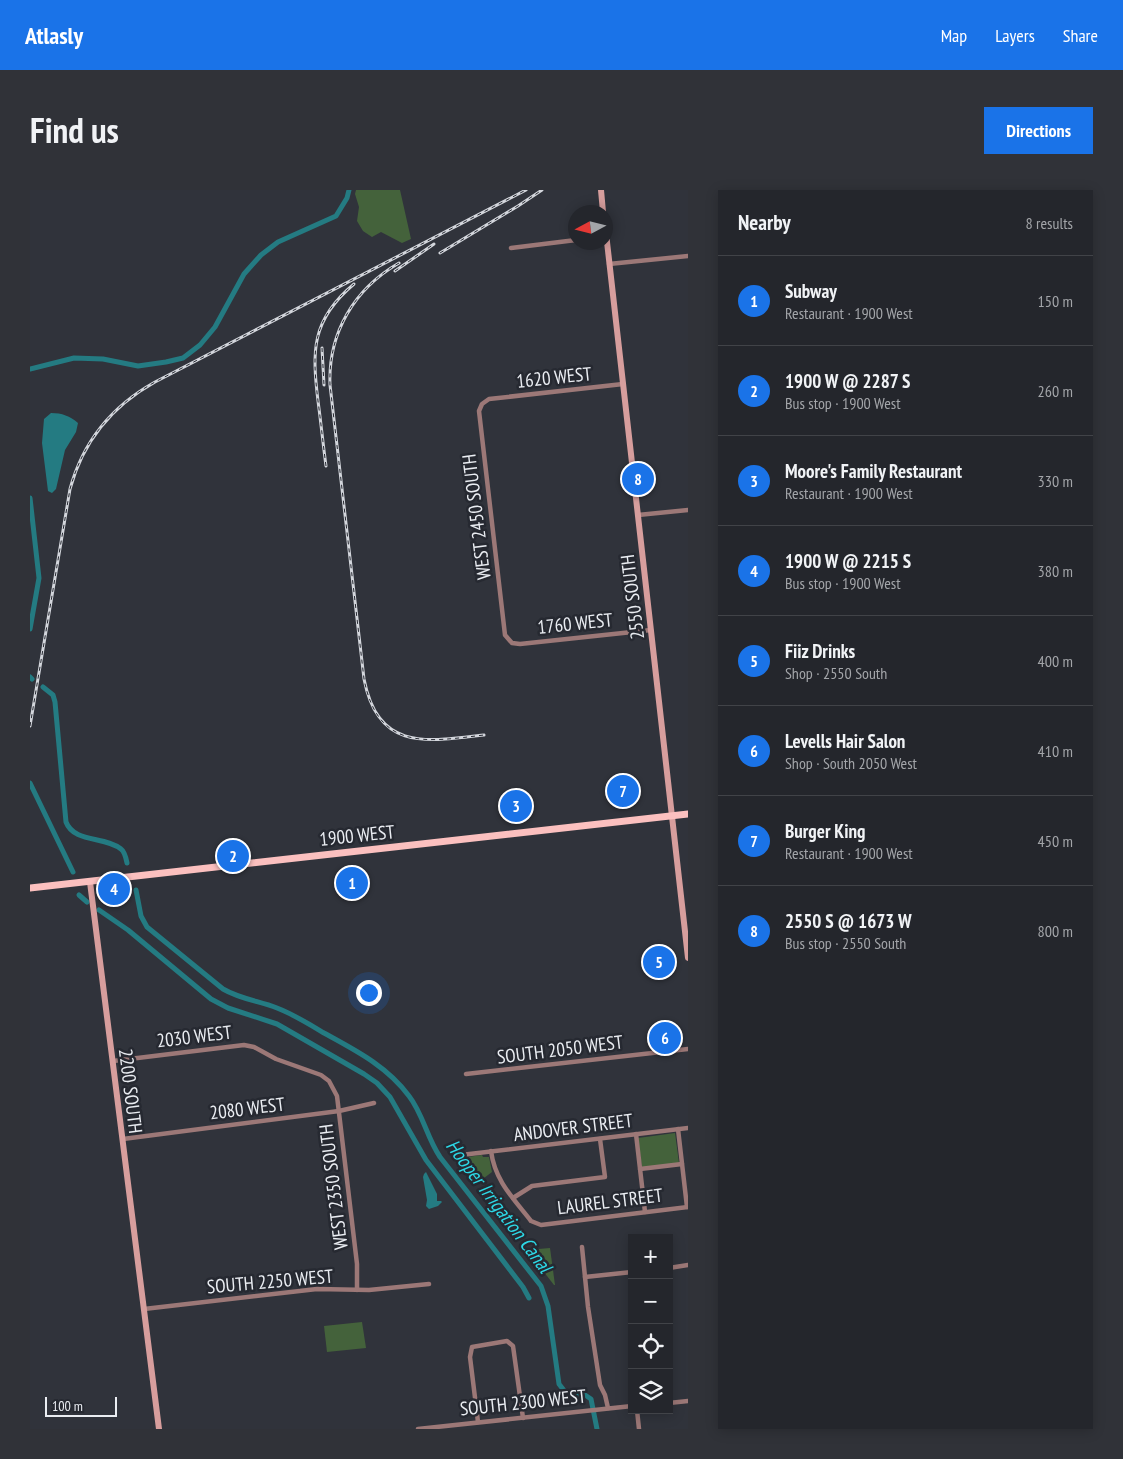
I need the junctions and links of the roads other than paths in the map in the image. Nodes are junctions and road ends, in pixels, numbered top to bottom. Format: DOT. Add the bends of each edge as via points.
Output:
graph roads {
  1 [pos="601,190"];
  2 [pos="602,205"];
  3 [pos="568,241"];
  4 [pos="511,248"];
  5 [pos="607,250"];
  6 [pos="688,256"];
  7 [pos="609,264"];
  8 [pos="623,384"];
  9 [pos="489,399"];
  10 [pos="688,510"];
  11 [pos="638,516"];
  12 [pos="651,630"];
  13 [pos="504,636"];
  14 [pos="688,814"];
  15 [pos="673,816"];
  16 [pos="90,882"];
  17 [pos="30,888"];
  18 [pos="688,958"];
  19 [pos="688,1050"];
  20 [pos="113,1061"];
  21 [pos="466,1074"];
  22 [pos="374,1103"];
  23 [pos="339,1111"];
  24 [pos="688,1128"];
  25 [pos="678,1129"];
  26 [pos="636,1134"];
  27 [pos="600,1138"];
  28 [pos="122,1139"];
  29 [pos="491,1151"];
  30 [pos="461,1155"];
  31 [pos="682,1164"];
  32 [pos="640,1169"];
  33 [pos="514,1198"];
  34 [pos="688,1207"];
  35 [pos="645,1212"];
  36 [pos="582,1247"];
  37 [pos="688,1265"];
  38 [pos="673,1267"];
  39 [pos="628,1273"];
  40 [pos="585,1278"];
  41 [pos="429,1284"];
  42 [pos="357,1290"];
  43 [pos="144,1306"];
  44 [pos="688,1401"];
  45 [pos="673,1403"];
  46 [pos="628,1406"];
  47 [pos="608,1408"];
  48 [pos="637,1414"];
  49 [pos="523,1418"];
  50 [pos="478,1422"];
  51 [pos="159,1429"];
  52 [pos="418,1429"];
  53 [pos="639,1429"];
  1 -- 2 [label="street"];
  3 -- 4 [label="street"];
  5 -- 7 [label="street, 2550 SOUTH"];
  6 -- 7 [label="street"];
  7 -- 8 [label="street, 2550 SOUTH"];
  8 -- 9 [label="street, 1620 WEST"];
  8 -- 11 [label="street, 2550 SOUTH"];
  9 -- 13 [label="street, WEST 2450 SOUTH" via="479,412"];
  10 -- 11 [label="street"];
  11 -- 12 [label="street, 2550 SOUTH"];
  12 -- 13 [label="street, 1760 WEST" via="520,644 512,644"];
  12 -- 15 [label="street, 2550 SOUTH"];
  14 -- 15 [label="main road, 1900 WEST"];
  15 -- 16 [label="main road, 1900 WEST"];
  15 -- 18 [label="street, 2550 SOUTH"];
  16 -- 17 [label="main road, 1900 WEST"];
  16 -- 20 [label="street, 2200 SOUTH"];
  19 -- 21 [label="street, SOUTH 2050 WEST"];
  20 -- 23 [label="street, 2030 WEST" via="229,1046 254,1047 276,1060 321,1075 329,1081 337,1096"];
  20 -- 28 [label="street, 2200 SOUTH"];
  22 -- 23 [label="street, 2080 WEST"];
  23 -- 28 [label="street, 2080 WEST"];
  23 -- 42 [label="street, WEST 2350 SOUTH" via="357,1264"];
  24 -- 25 [label="street, ANDOVER STREET"];
  25 -- 26 [label="street, ANDOVER STREET"];
  25 -- 31 [label="street"];
  26 -- 27 [label="street, ANDOVER STREET"];
  26 -- 32 [label="street"];
  27 -- 29 [label="street, ANDOVER STREET"];
  27 -- 33 [label="street" via="605,1177 532,1186"];
  28 -- 43 [label="street, 2200 SOUTH"];
  29 -- 30 [label="street, ANDOVER STREET"];
  29 -- 33 [label="street" via="495,1172"];
  31 -- 32 [label="street"];
  31 -- 34 [label="street"];
  32 -- 35 [label="street"];
  33 -- 35 [label="street, LAUREL STREET" via="531,1221 541,1225"];
  34 -- 35 [label="street, LAUREL STREET"];
  36 -- 40 [label="street"];
  37 -- 38 [label="street"];
  39 -- 40 [label="street"];
  40 -- 47 [label="street" via="600,1385"];
  41 -- 42 [label="street, SOUTH 2250 WEST"];
  42 -- 43 [label="street, SOUTH 2250 WEST" via="317,1289"];
  43 -- 51 [label="street, 2200 SOUTH"];
  44 -- 45 [label="street"];
  46 -- 47 [label="street, SOUTH 2300 WEST"];
  47 -- 49 [label="street, SOUTH 2300 WEST"];
  48 -- 53 [label="street"];
  49 -- 50 [label="street, SOUTH 2300 WEST"];
  49 -- 50 [label="street" via="514,1346 507,1341 472,1347 470,1357"];
  50 -- 52 [label="street, SOUTH 2300 WEST"];
}
